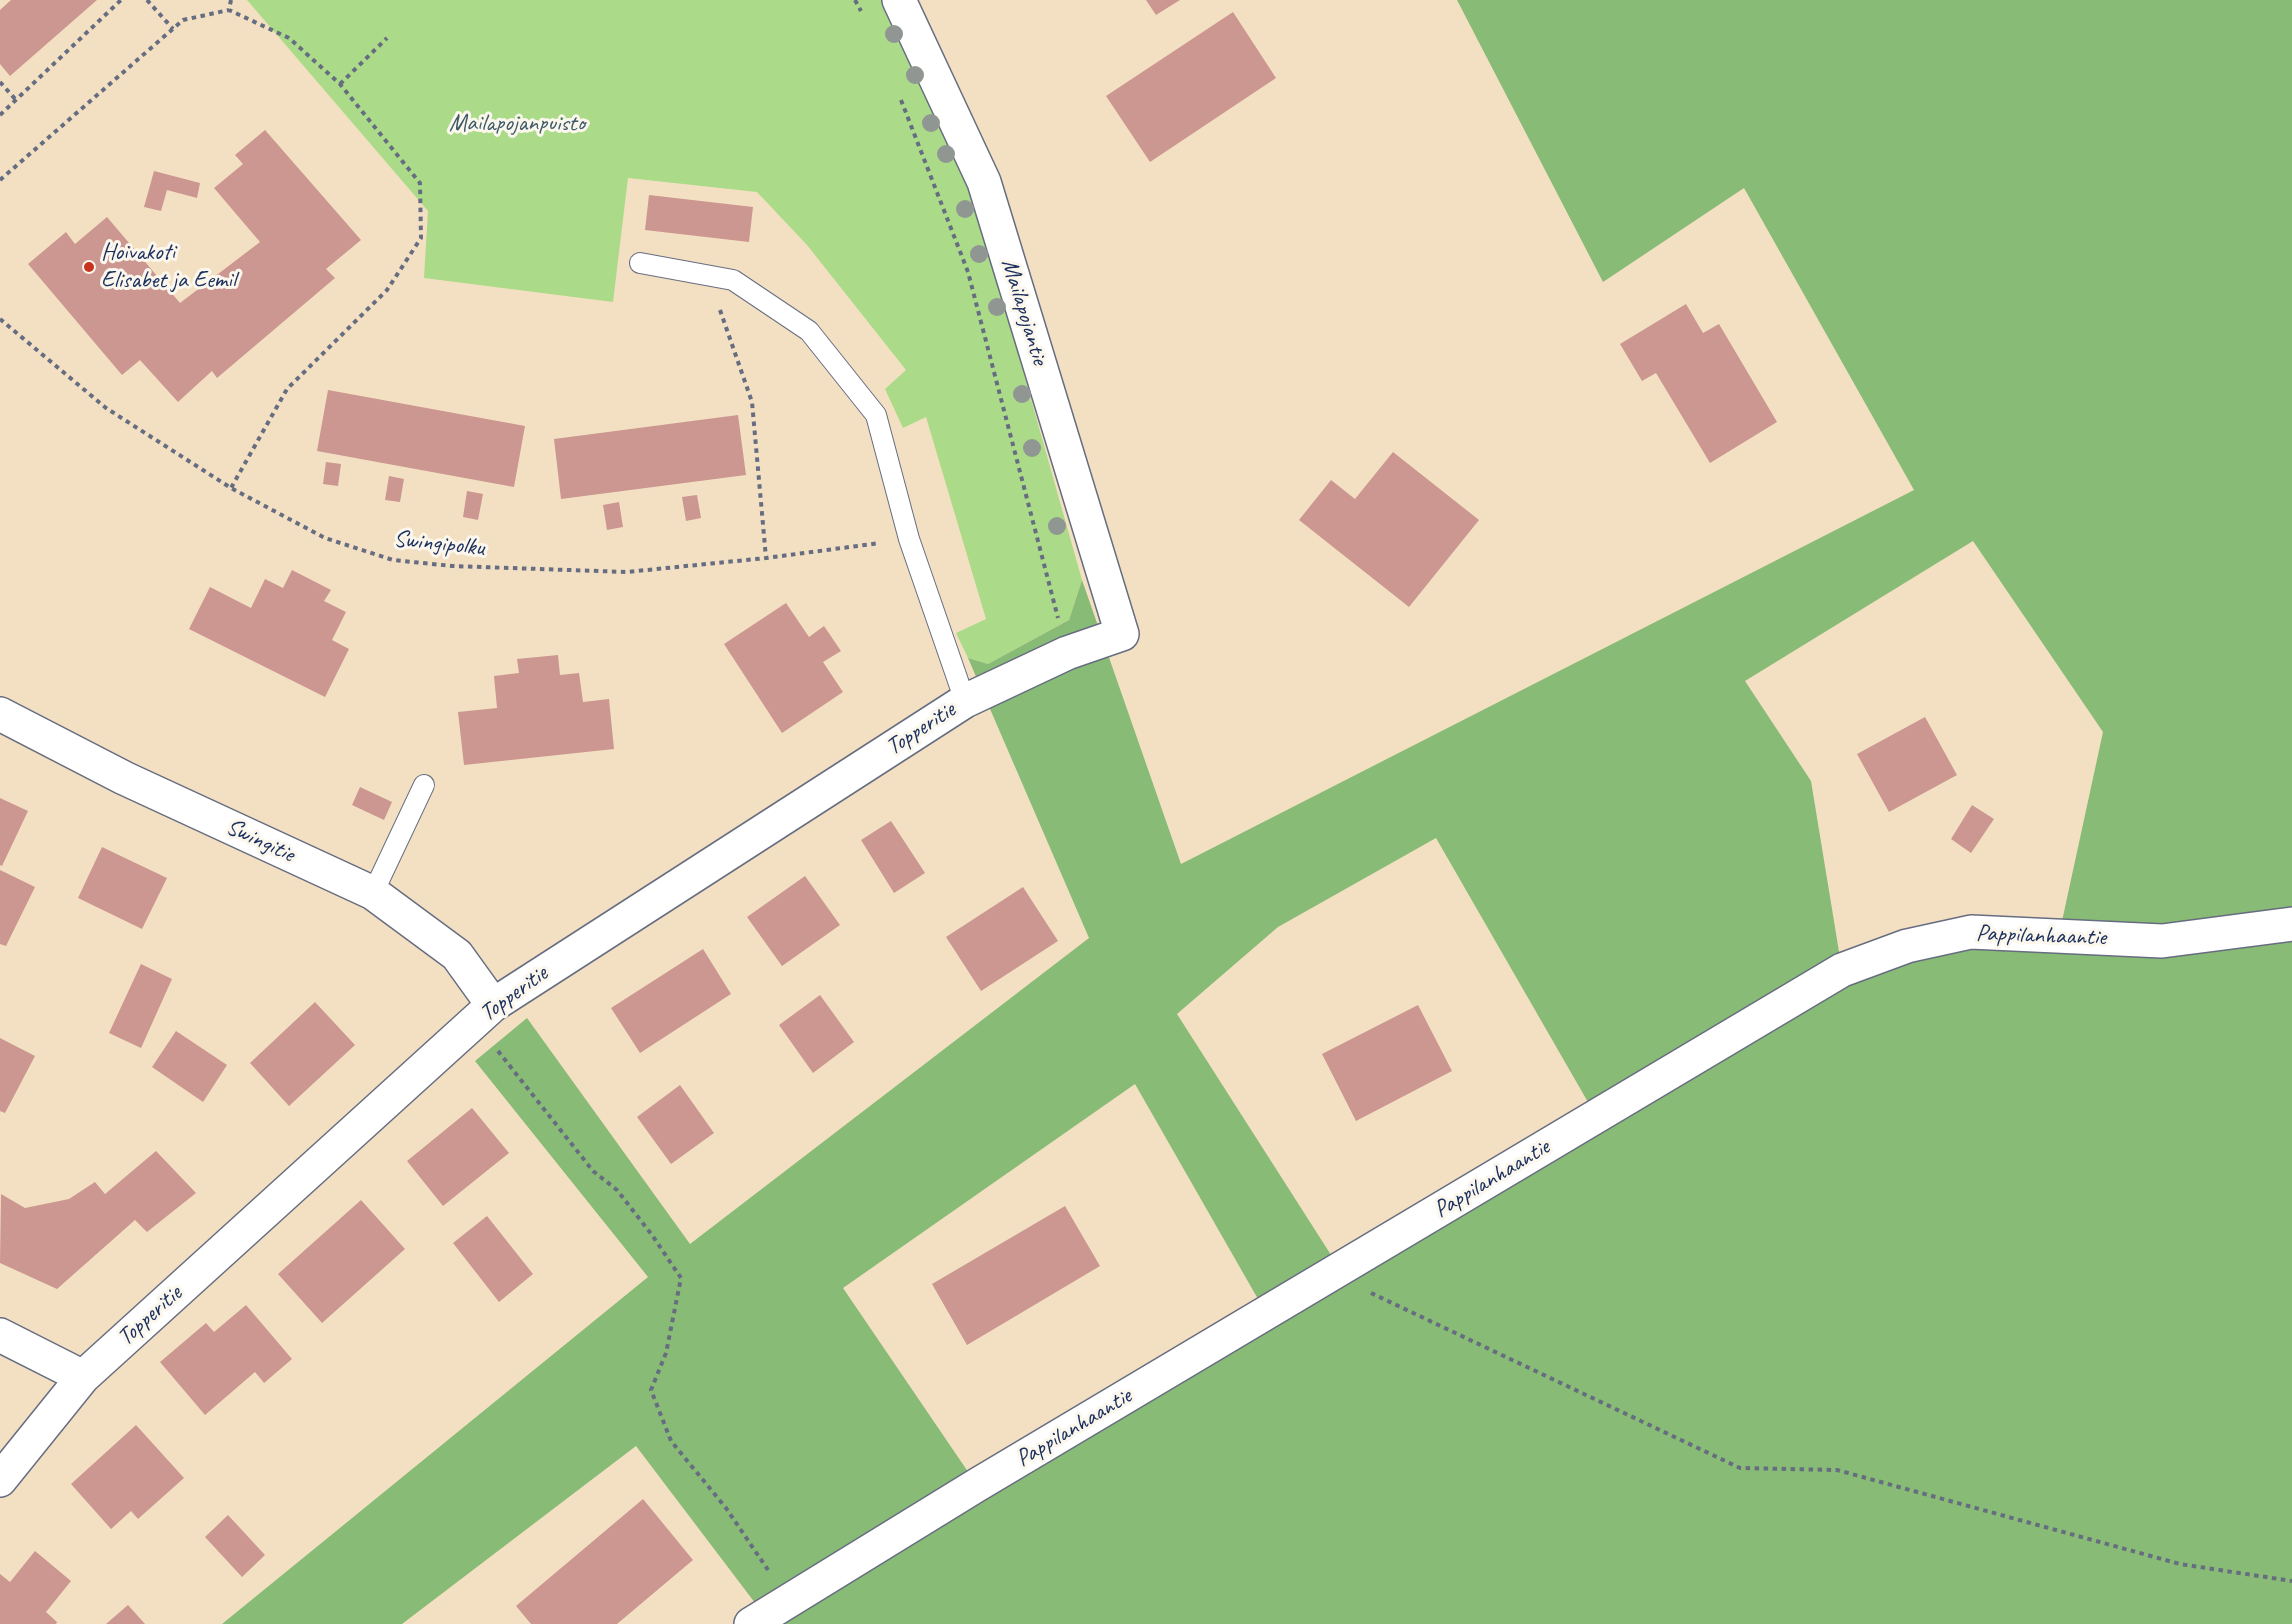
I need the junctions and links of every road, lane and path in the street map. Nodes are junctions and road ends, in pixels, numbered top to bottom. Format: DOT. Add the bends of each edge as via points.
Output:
graph roads {
  1 [pos="121,0"];
  2 [pos="147,0"];
  3 [pos="231,0"];
  4 [pos="855,0"];
  5 [pos="899,0"];
  6 [pos="229,10"];
  7 [pos="866,21"];
  8 [pos="173,29"];
  9 [pos="387,38"];
  10 [pos="0,82"];
  11 [pos="340,84"];
  12 [pos="898,93"];
  13 [pos="16,100"];
  14 [pos="0,115"];
  15 [pos="0,180"];
  16 [pos="640,263"];
  17 [pos="723,278"];
  18 [pos="0,319"];
  19 [pos="231,488"];
  20 [pos="909,539"];
  21 [pos="766,558"];
  22 [pos="1122,634"];
  23 [pos="1067,653"];
  24 [pos="965,701"];
  25 [pos="0,714"];
  26 [pos="424,785"];
  27 [pos="373,893"];
  28 [pos="2292,924"];
  29 [pos="484,1014"];
  30 [pos="1331,1274"];
  31 [pos="0,1335"];
  32 [pos="83,1377"];
  33 [pos="0,1480"];
  34 [pos="2292,1581"];
  35 [pos="789,1601"];
  36 [pos="751,1624"];
  1 -- 13 [label="path"];
  2 -- 8 [label="path"];
  3 -- 6 [label="path"];
  4 -- 7 [label="path"];
  5 -- 22 [label="street, Mailapojantie" via="984,182"];
  6 -- 8 [label="path" via="183,21"];
  6 -- 11 [label="path" via="289,38"];
  8 -- 15 [label="path"];
  9 -- 11 [label="path"];
  10 -- 13 [label="path"];
  11 -- 19 [label="path" via="420,183 421,238 387,290 288,389"];
  12 -- 23 [label="path" via="968,272"];
  13 -- 14 [label="path"];
  16 -- 17 [label="lane"];
  17 -- 20 [label="lane" via="733,280 809,331 876,414"];
  17 -- 21 [label="path" via="719,307 752,402"];
  18 -- 19 [label="path, Swingipolku" via="106,408"];
  19 -- 21 [label="path, Swingipolku" via="326,538 393,560 627,572"];
  20 -- 21 [label="path, Swingipolku"];
  20 -- 24 [label="lane"];
  22 -- 23 [label="street, Topperitie"];
  23 -- 24 [label="street, Topperitie"];
  24 -- 29 [label="street, Topperitie"];
  25 -- 27 [label="street, Swingitie" via="124,778"];
  26 -- 27 [label="lane"];
  27 -- 29 [label="street, Swingitie" via="457,955"];
  28 -- 30 [label="street, Pappilanhaantie" via="2162,941 1971,932 1907,946 1842,970"];
  29 -- 32 [label="street, Topperitie"];
  29 -- 35 [label="path" via="593,1170 617,1190 681,1278 666,1353 651,1390 671,1441 726,1508"];
  30 -- 34 [label="path" via="1740,1468 1838,1470 2180,1564"];
  30 -- 35 [label="street, Pappilanhaantie"];
  31 -- 32 [label="street"];
  32 -- 33 [label="street, Topperitie"];
  35 -- 36 [label="street, Pappilanhaantie"];
}
